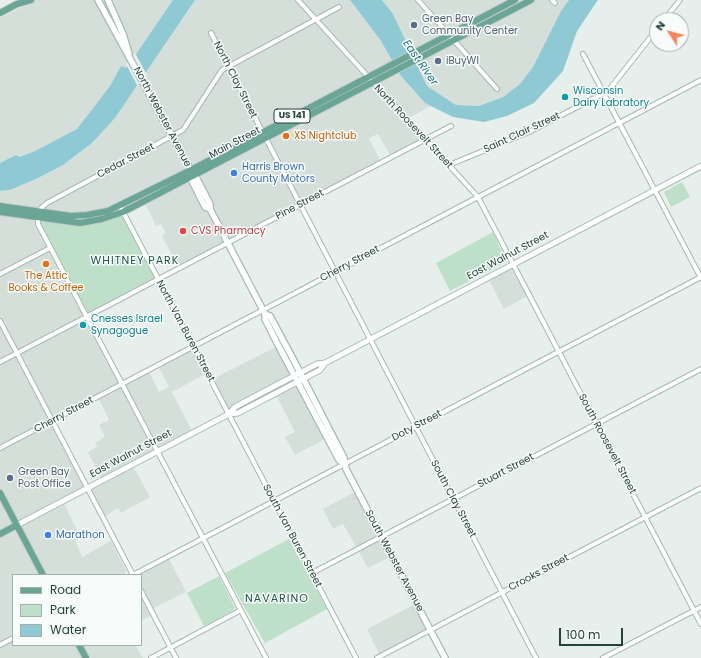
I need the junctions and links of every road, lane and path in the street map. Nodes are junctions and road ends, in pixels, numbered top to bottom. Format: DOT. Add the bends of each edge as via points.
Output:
graph roads {
  1 [pos="31,0"];
  2 [pos="98,0"];
  3 [pos="108,0"];
  4 [pos="298,0"];
  5 [pos="418,0"];
  6 [pos="515,0"];
  7 [pos="531,0"];
  8 [pos="680,0"];
  9 [pos="19,2"];
  10 [pos="339,7"];
  11 [pos="670,12"];
  12 [pos="0,13"];
  13 [pos="316,21"];
  14 [pos="211,33"];
  15 [pos="448,35"];
  16 [pos="649,39"];
  17 [pos="453,40"];
  18 [pos="583,54"];
  19 [pos="130,58"];
  20 [pos="227,67"];
  21 [pos="367,77"];
  22 [pos="701,80"];
  23 [pos="372,83"];
  24 [pos="496,89"];
  25 [pos="604,93"];
  26 [pos="620,123"];
  27 [pos="451,126"];
  28 [pos="261,132"];
  29 [pos="172,136"];
  30 [pos="265,139"];
  31 [pos="425,139"];
  32 [pos="449,166"];
  33 [pos="701,166"];
  34 [pos="191,170"];
  35 [pos="194,176"];
  36 [pos="655,190"];
  37 [pos="478,197"];
  38 [pos="299,205"];
  39 [pos="0,206"];
  40 [pos="120,206"];
  41 [pos="0,212"];
  42 [pos="123,212"];
  43 [pos="39,213"];
  44 [pos="228,243"];
  45 [pos="50,248"];
  46 [pos="513,264"];
  47 [pos="334,272"];
  48 [pos="0,274"];
  49 [pos="701,277"];
  50 [pos="158,279"];
  51 [pos="264,312"];
  52 [pos="88,316"];
  53 [pos="0,321"];
  54 [pos="370,340"];
  55 [pos="193,347"];
  56 [pos="559,352"];
  57 [pos="17,353"];
  58 [pos="0,362"];
  59 [pos="325,363"];
  60 [pos="701,369"];
  61 [pos="300,372"];
  62 [pos="294,376"];
  63 [pos="303,378"];
  64 [pos="297,382"];
  65 [pos="123,384"];
  66 [pos="229,414"];
  67 [pos="52,421"];
  68 [pos="597,424"];
  69 [pos="415,427"];
  70 [pos="0,448"];
  71 [pos="158,451"];
  72 [pos="344,464"];
  73 [pos="87,488"];
  74 [pos="701,488"];
  75 [pos="0,493"];
  76 [pos="453,499"];
  77 [pos="274,501"];
  78 [pos="645,517"];
  79 [pos="17,525"];
  80 [pos="0,534"];
  81 [pos="382,537"];
  82 [pos="203,538"];
  83 [pos="312,573"];
  84 [pos="42,574"];
  85 [pos="132,574"];
  86 [pos="135,574"];
  87 [pos="502,592"];
  88 [pos="142,593"];
  89 [pos="701,607"];
  90 [pos="241,610"];
  91 [pos="694,610"];
  92 [pos="701,624"];
  93 [pos="430,630"];
  94 [pos="12,639"];
  95 [pos="0,645"];
  96 [pos="80,646"];
  97 [pos="171,648"];
  98 [pos="86,658"];
  99 [pos="151,658"];
  100 [pos="176,658"];
  101 [pos="266,658"];
  102 [pos="356,658"];
  103 [pos="377,658"];
  104 [pos="445,658"];
  105 [pos="536,658"];
  106 [pos="603,658"];
  1 -- 9 [label="main road"];
  2 -- 19 [label="main road, North Webster Avenue"];
  3 -- 19 [label="main road, North Webster Avenue"];
  4 -- 13 [label="street, North Roosevelt Street"];
  5 -- 15 [label="street"];
  6 -- 15 [label="main road, Main Street / US 141"];
  7 -- 17 [label="main road, Main Street / US 141"];
  8 -- 11 [label="street"];
  9 -- 12 [label="main road"];
  10 -- 13 [label="street, Cedar Street"];
  13 -- 20 [label="street, Cedar Street"];
  13 -- 21 [label="street, North Roosevelt Street"];
  14 -- 20 [label="street, North Clay Street"];
  15 -- 17 [label="street"];
  15 -- 21 [label="main road, Main Street / US 141"];
  16 -- 25 [label="street, Saint Clair Street" via="608,92"];
  17 -- 23 [label="main road, Main Street / US 141"];
  17 -- 24 [label="street"];
  18 -- 25 [label="street"];
  19 -- 29 [label="main road, North Webster Avenue"];
  20 -- 28 [label="street, North Clay Street"];
  20 -- 29 [label="street, Cedar Street" via="222,70 183,130"];
  21 -- 23 [label="street, North Roosevelt Street"];
  21 -- 28 [label="main road, Main Street / US 141"];
  22 -- 26 [label="street, Cherry Street"];
  23 -- 30 [label="main road, Main Street / US 141"];
  23 -- 31 [label="street, North Roosevelt Street"];
  25 -- 26 [label="street"];
  25 -- 32 [label="street, Saint Clair Street" via="529,132"];
  26 -- 36 [label="street"];
  26 -- 37 [label="street, Cherry Street"];
  27 -- 31 [label="street, Pine Street"];
  28 -- 30 [label="street, North Clay Street"];
  28 -- 34 [label="main road, Main Street / US 141"];
  29 -- 34 [label="main road, North Webster Avenue"];
  29 -- 43 [label="street, Cedar Street" via="47,203"];
  30 -- 35 [label="main road, Main Street / US 141"];
  30 -- 38 [label="street, North Clay Street"];
  31 -- 32 [label="street, North Roosevelt Street"];
  31 -- 38 [label="street, Pine Street"];
  32 -- 37 [label="street, North Roosevelt Street"];
  33 -- 36 [label="street, East Walnut Street"];
  34 -- 35 [label="main road, North Webster Avenue"];
  34 -- 40 [label="main road, Main Street / US 141"];
  35 -- 42 [label="main road, Main Street / US 141"];
  35 -- 44 [label="main road, North Webster Avenue" via="192,182"];
  36 -- 46 [label="street, East Walnut Street"];
  36 -- 49 [label="street"];
  37 -- 46 [label="street, North Roosevelt Street"];
  37 -- 47 [label="street, Cherry Street"];
  38 -- 44 [label="street, Pine Street"];
  38 -- 47 [label="street, North Clay Street"];
  39 -- 43 [label="main road, Main Street / US 141"];
  40 -- 42 [label="street, North Van Buren Street"];
  40 -- 43 [label="main road, Main Street / US 141" via="102,213 79,216"];
  41 -- 43 [label="main road, Main Street / US 141"];
  42 -- 43 [label="main road, Main Street / US 141" via="80,223"];
  42 -- 50 [label="street, North Van Buren Street"];
  43 -- 45 [label="street" via="38,224"];
  44 -- 50 [label="street, Pine Street"];
  44 -- 51 [label="main road, North Webster Avenue"];
  45 -- 48 [label="street"];
  45 -- 52 [label="street"];
  46 -- 54 [label="street, East Walnut Street"];
  46 -- 56 [label="street, South Roosevelt Street"];
  47 -- 51 [label="street, Cherry Street"];
  47 -- 54 [label="street, North Clay Street"];
  49 -- 56 [label="street, Doty Street"];
  50 -- 52 [label="street, Pine Street"];
  50 -- 55 [label="street, North Van Buren Street"];
  51 -- 55 [label="street, Cherry Street"];
  51 -- 61 [label="main road, North Webster Avenue" via="270,316"];
  51 -- 62 [label="main road, North Webster Avenue" via="265,319"];
  52 -- 57 [label="street, Pine Street"];
  52 -- 65 [label="street"];
  53 -- 57 [label="street"];
  54 -- 59 [label="street, East Walnut Street"];
  54 -- 69 [label="street, South Clay Street"];
  55 -- 65 [label="street, Cherry Street"];
  55 -- 66 [label="street, North Van Buren Street"];
  56 -- 68 [label="street, South Roosevelt Street"];
  56 -- 69 [label="street, Doty Street"];
  57 -- 58 [label="street, Pine Street"];
  57 -- 67 [label="street"];
  59 -- 61 [label="street, East Walnut Street"];
  59 -- 63 [label="street, East Walnut Street" via="320,370"];
  60 -- 68 [label="street, Stuart Street"];
  61 -- 62 [label="street, East Walnut Street"];
  61 -- 63 [label="main road, North Webster Avenue"];
  62 -- 64 [label="main road, North Webster Avenue"];
  62 -- 66 [label="street, East Walnut Street" via="234,407"];
  63 -- 64 [label="street, East Walnut Street"];
  63 -- 72 [label="main road, South Webster Avenue" via="344,458"];
  64 -- 66 [label="street, East Walnut Street" via="238,413"];
  64 -- 72 [label="main road, South Webster Avenue" via="338,460"];
  65 -- 67 [label="street, Cherry Street"];
  65 -- 71 [label="street"];
  66 -- 71 [label="street, East Walnut Street"];
  66 -- 77 [label="street, South Van Buren Street"];
  67 -- 70 [label="street, Cherry Street"];
  67 -- 73 [label="street"];
  68 -- 76 [label="street, Stuart Street"];
  68 -- 78 [label="street, South Roosevelt Street"];
  69 -- 72 [label="street, Doty Street"];
  69 -- 76 [label="street, South Clay Street"];
  71 -- 73 [label="street, East Walnut Street"];
  71 -- 82 [label="street"];
  72 -- 77 [label="street, Doty Street"];
  72 -- 81 [label="main road, South Webster Avenue"];
  73 -- 79 [label="street, East Walnut Street"];
  73 -- 85 [label="street"];
  74 -- 78 [label="street, Crooks Street"];
  75 -- 79 [label="main road"];
  76 -- 81 [label="street, Stuart Street"];
  76 -- 87 [label="street, South Clay Street"];
  77 -- 82 [label="street, Doty Street"];
  77 -- 83 [label="street, South Van Buren Street"];
  78 -- 87 [label="street, Crooks Street"];
  78 -- 91 [label="street, South Roosevelt Street"];
  79 -- 80 [label="main road, East Walnut Street"];
  79 -- 84 [label="main road"];
  81 -- 83 [label="street, Stuart Street"];
  81 -- 93 [label="main road, South Webster Avenue"];
  82 -- 86 [label="street, Doty Street"];
  82 -- 90 [label="street"];
  83 -- 102 [label="street, South Van Buren Street"];
  87 -- 93 [label="street, Crooks Street"];
  87 -- 105 [label="street, South Clay Street"];
  88 -- 97 [label="street"];
  89 -- 91 [label="street"];
  90 -- 97 [label="street"];
  90 -- 101 [label="street"];
  91 -- 92 [label="street, South Roosevelt Street"];
  91 -- 106 [label="street"];
  93 -- 103 [label="street, Crooks Street"];
  93 -- 104 [label="main road, South Webster Avenue"];
  94 -- 95 [label="street"];
  96 -- 98 [label="main road"];
  97 -- 99 [label="street"];
  97 -- 100 [label="street"];
}
